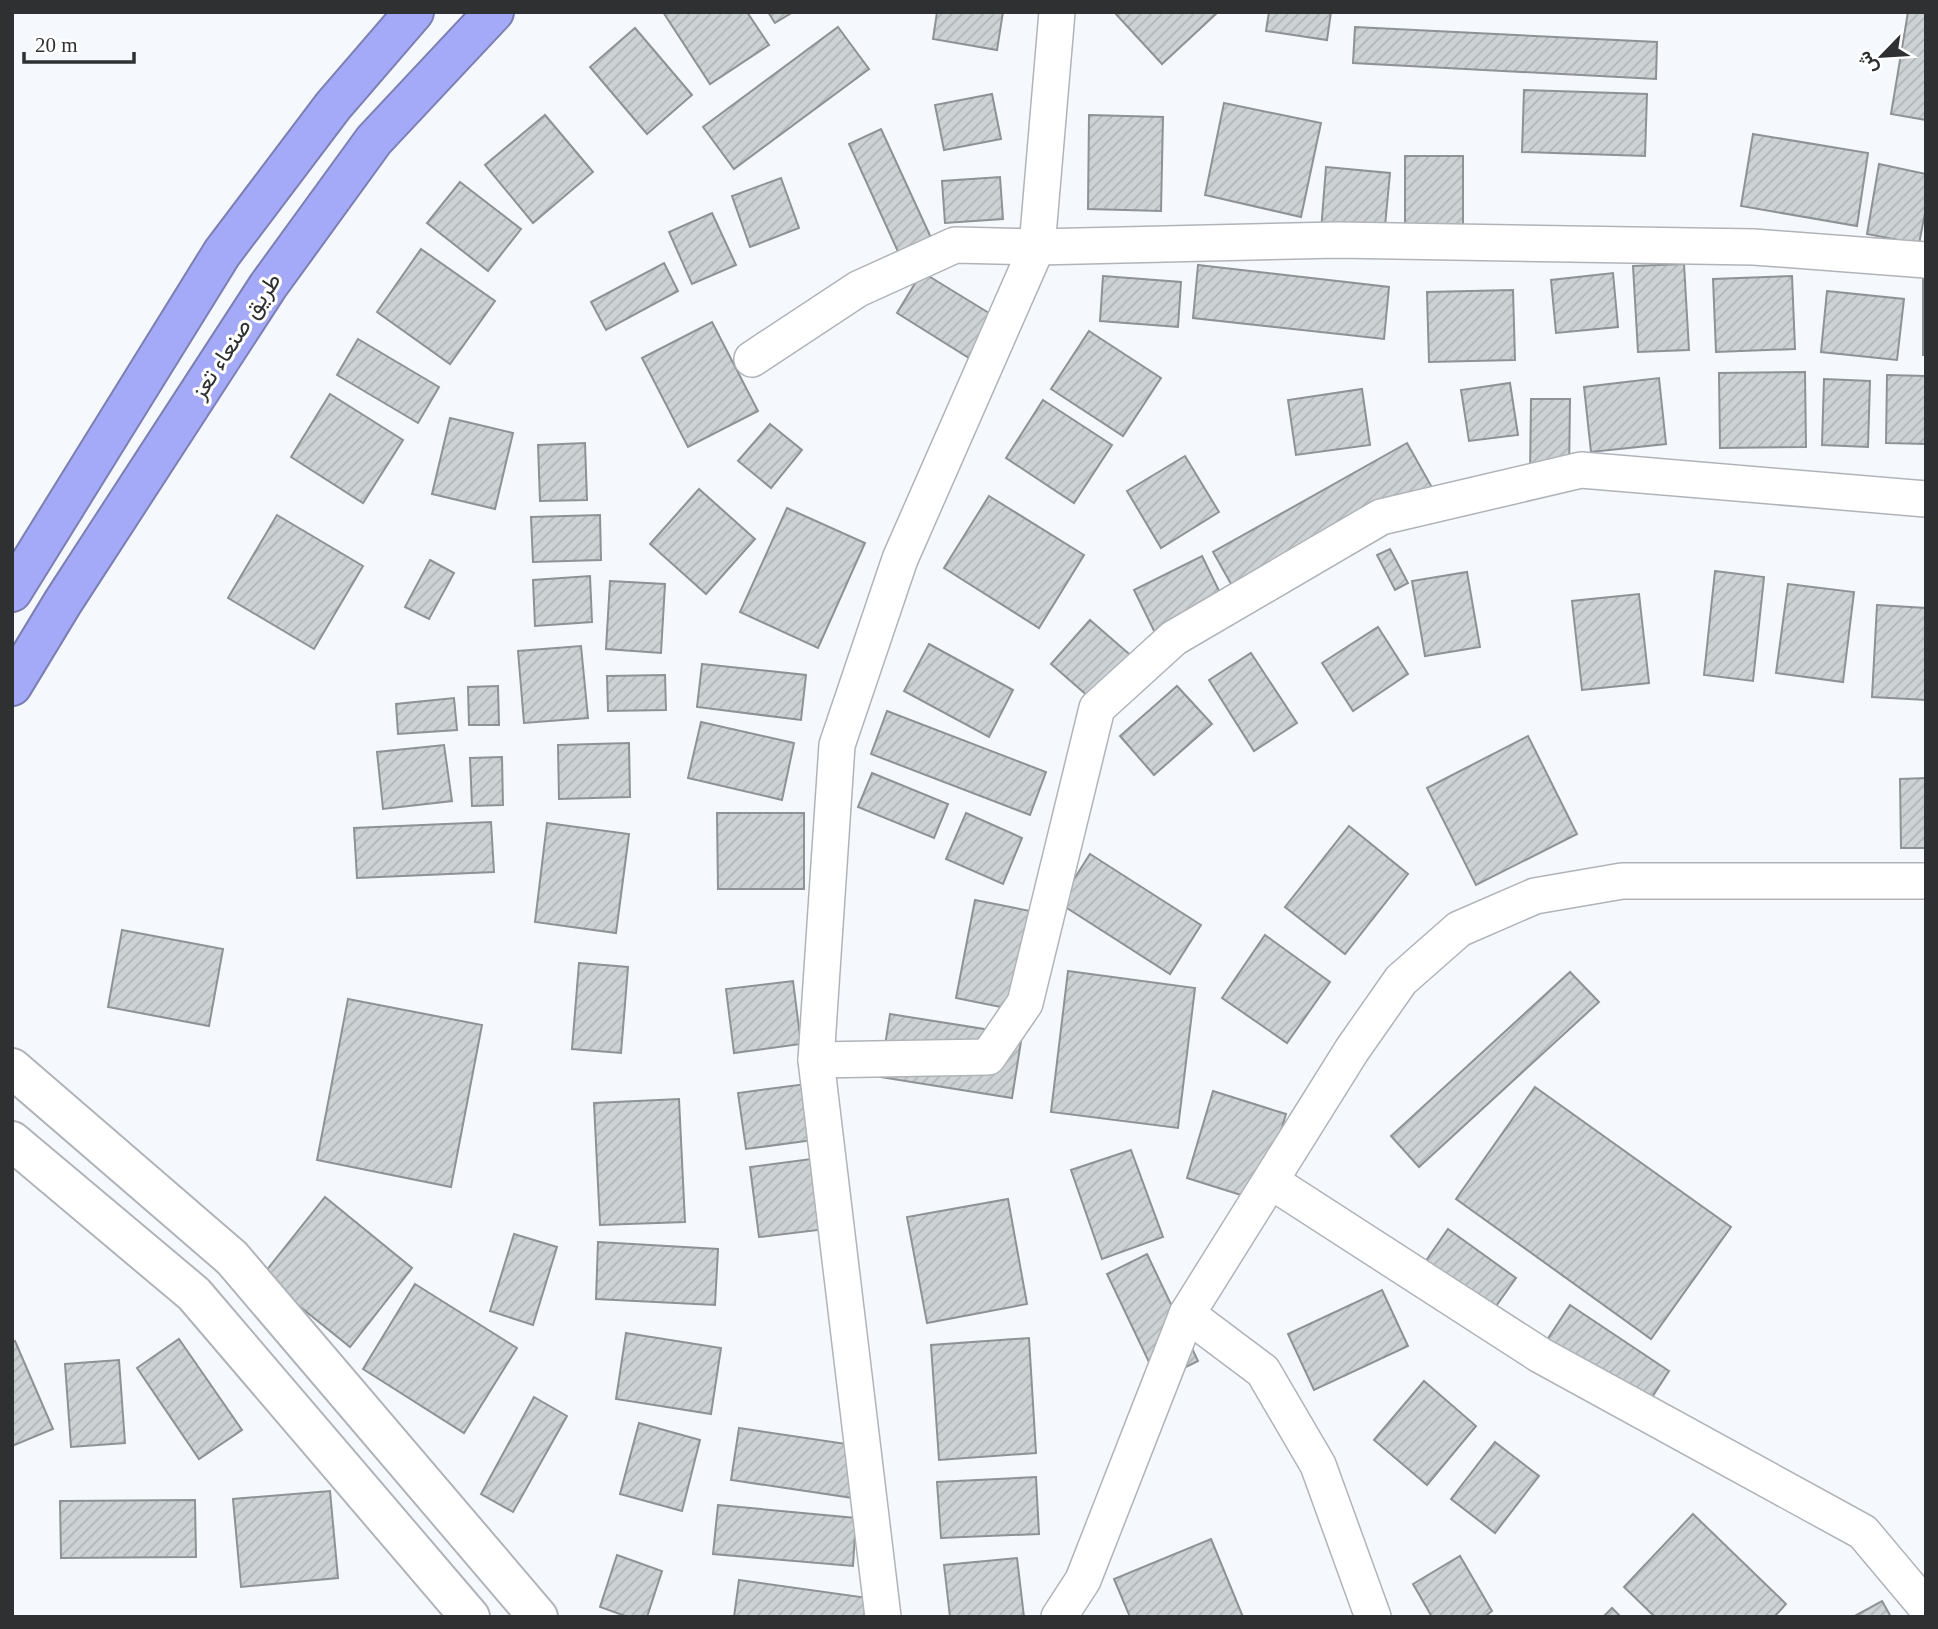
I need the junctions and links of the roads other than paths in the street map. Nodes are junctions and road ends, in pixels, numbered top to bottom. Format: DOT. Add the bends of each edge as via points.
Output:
graph roads {
  1 [pos="414,12"];
  2 [pos="494,12"];
  3 [pos="1057,12"];
  4 [pos="1037,247"];
  5 [pos="1926,260"];
  6 [pos="752,359"];
  7 [pos="1926,499"];
  8 [pos="12,593"];
  9 [pos="12,686"];
  10 [pos="1926,881"];
  11 [pos="817,1060"];
  12 [pos="12,1068"];
  13 [pos="12,1141"];
  14 [pos="1272,1182"];
  15 [pos="1187,1314"];
  16 [pos="1926,1606"];
  17 [pos="471,1617"];
  18 [pos="538,1617"];
  19 [pos="883,1617"];
  20 [pos="1059,1617"];
  21 [pos="1373,1617"];
  1 -- 8 [label="highway" via="333,106 222,253"];
  2 -- 9 [label="highway, طريق صنعاء تعز" via="374,140 268,286"];
  3 -- 4 [label="street"];
  4 -- 5 [label="street" via="1351,240 1754,247"];
  4 -- 6 [label="street" via="956,245 858,289"];
  4 -- 11 [label="street" via="900,559 837,746"];
  7 -- 11 [label="street" via="1581,470 1381,517 1174,638 1097,708 1025,1003 988,1057"];
  10 -- 14 [label="street" via="1622,881 1535,896 1459,929 1401,980 1352,1050"];
  11 -- 19 [label="street"];
  12 -- 18 [label="main road" via="232,1258"];
  13 -- 17 [label="main road" via="194,1294"];
  14 -- 15 [label="street"];
  14 -- 16 [label="street" via="1540,1355 1863,1532"];
  15 -- 20 [label="street" via="1083,1580"];
  15 -- 21 [label="street" via="1263,1371 1318,1465"];
}
